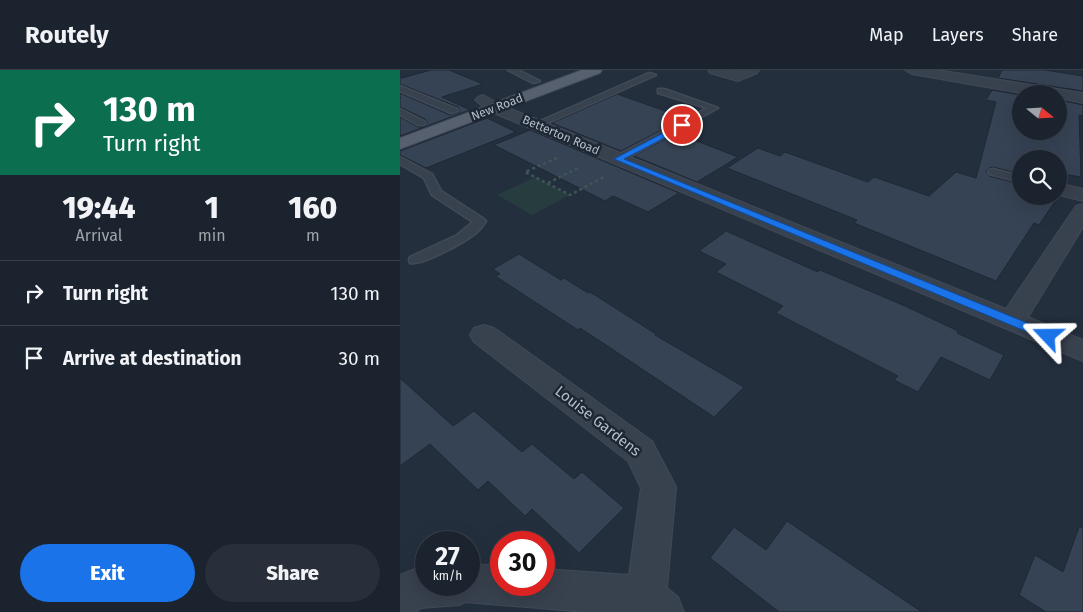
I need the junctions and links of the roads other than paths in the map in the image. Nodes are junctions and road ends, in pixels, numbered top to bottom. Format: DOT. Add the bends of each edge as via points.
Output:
graph roads {
  1 [pos="512,70"];
  2 [pos="566,70"];
  3 [pos="595,70"];
  4 [pos="715,70"];
  5 [pos="752,70"];
  6 [pos="912,70"];
  7 [pos="652,74"];
  8 [pos="536,81"];
  9 [pos="1012,87"];
  10 [pos="400,88"];
  11 [pos="661,92"];
  12 [pos="1068,96"];
  13 [pos="1083,98"];
  14 [pos="489,104"];
  15 [pos="454,111"];
  16 [pos="400,112"];
  17 [pos="421,123"];
  18 [pos="536,125"];
  19 [pos="400,131"];
  20 [pos="400,144"];
  21 [pos="618,159"];
  22 [pos="400,160"];
  23 [pos="993,172"];
  24 [pos="1012,177"];
  25 [pos="1067,191"];
  26 [pos="1083,195"];
  27 [pos="1083,210"];
  28 [pos="415,260"];
  29 [pos="1012,321"];
  30 [pos="484,335"];
  31 [pos="1083,351"];
  32 [pos="480,585"];
  33 [pos="415,589"];
  34 [pos="400,599"];
  35 [pos="658,608"];
  1 -- 8 [label="lane"];
  2 -- 8 [label="main road, New Road"];
  3 -- 14 [label="main road, New Road"];
  4 -- 5 [label="street" via="738,77"];
  6 -- 9 [label="street"];
  7 -- 18 [label="lane"];
  8 -- 14 [label="main road, New Road"];
  10 -- 15 [label="lane"];
  11 -- 21 [label="lane" via="714,108"];
  12 -- 13 [label="street"];
  14 -- 15 [label="main road, New Road"];
  14 -- 18 [label="street, Betterton Road"];
  14 -- 20 [label="main road, New Road"];
  15 -- 17 [label="main road, New Road"];
  16 -- 17 [label="lane"];
  17 -- 19 [label="main road, New Road"];
  18 -- 21 [label="street, Betterton Road"];
  21 -- 29 [label="street, Betterton Road"];
  22 -- 28 [label="lane" via="428,176 436,193 480,221 466,235"];
  23 -- 24 [label="lane"];
  25 -- 26 [label="street"];
  27 -- 29 [label="street"];
  29 -- 31 [label="street, Betterton Road"];
  30 -- 35 [label="street, Louise Gardens" via="640,451 659,487"];
  32 -- 35 [label="street, Louise Gardens"];
  33 -- 34 [label="street"];
}
